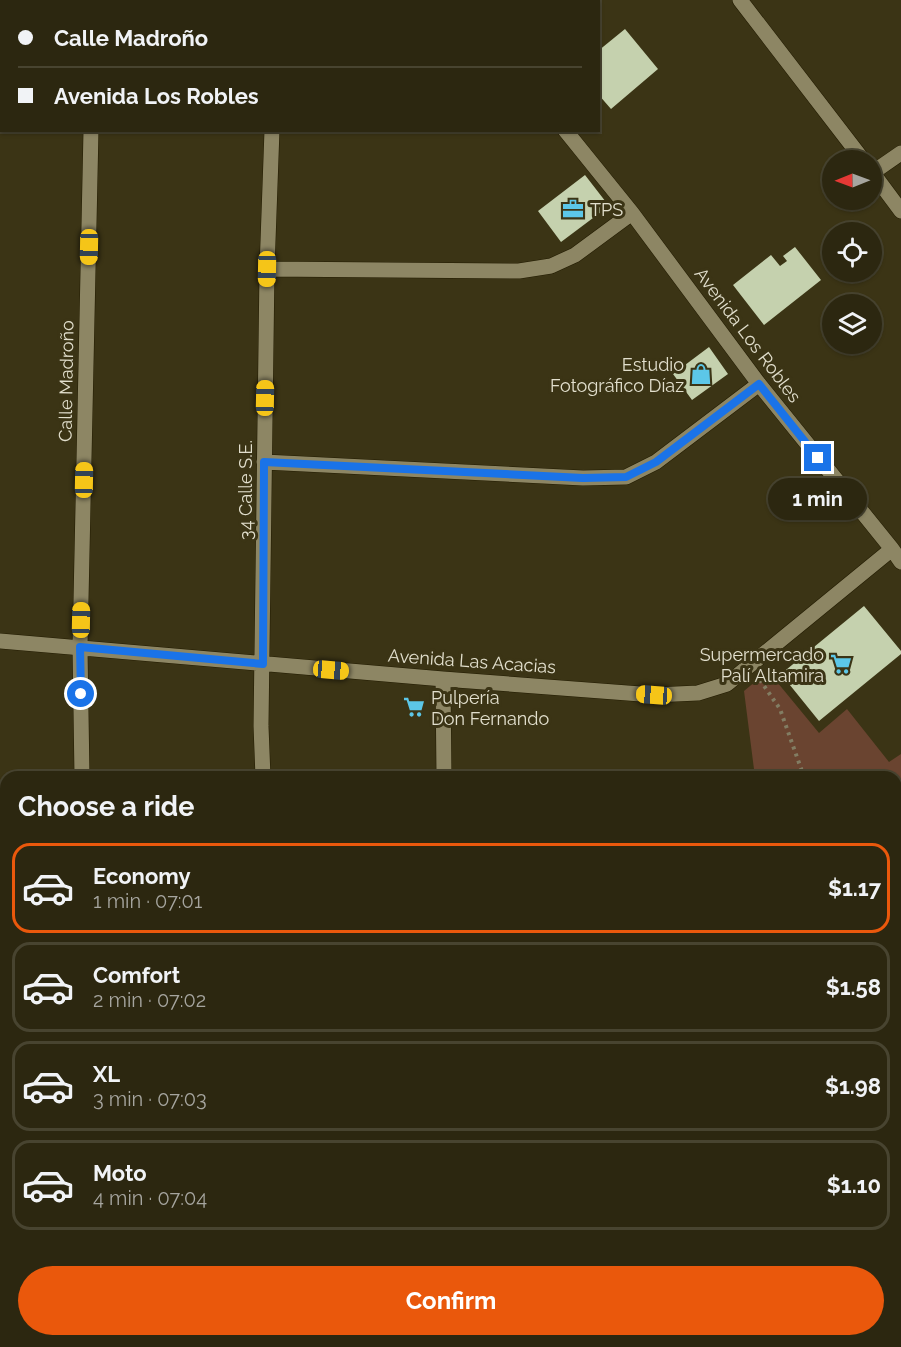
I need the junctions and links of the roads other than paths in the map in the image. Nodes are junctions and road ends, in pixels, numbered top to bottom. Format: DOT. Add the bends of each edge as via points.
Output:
graph roads {
  1 [pos="740,0"];
  2 [pos="91,132"];
  3 [pos="272,132"];
  4 [pos="567,132"];
  5 [pos="855,150"];
  6 [pos="901,153"];
  7 [pos="882,165"];
  8 [pos="882,185"];
  9 [pos="901,211"];
  10 [pos="632,213"];
  11 [pos="267,269"];
  12 [pos="759,384"];
  13 [pos="264,462"];
  14 [pos="892,549"];
  15 [pos="901,562"];
  16 [pos="0,641"];
  17 [pos="80,647"];
  18 [pos="263,664"];
  19 [pos="443,679"];
  20 [pos="82,771"];
  21 [pos="262,771"];
  22 [pos="444,771"];
  1 -- 5 [label="street"];
  2 -- 17 [label="street, Calle Madroño"];
  3 -- 11 [label="street, 34 Calle S.E."];
  4 -- 10 [label="street, Avenida Los Robles"];
  6 -- 7 [label="street"];
  8 -- 9 [label="street"];
  10 -- 11 [label="street" via="575,255 551,266 519,271"];
  10 -- 12 [label="street, Avenida Los Robles"];
  11 -- 13 [label="street, 34 Calle S.E."];
  12 -- 13 [label="street" via="656,462 626,477"];
  12 -- 14 [label="street, Avenida Los Robles"];
  13 -- 18 [label="street, 34 Calle S.E."];
  14 -- 15 [label="street, Avenida Los Robles"];
  14 -- 19 [label="street, Avenida Las Acacias" via="727,684 698,693 654,695"];
  16 -- 17 [label="street, Avenida Las Acacias"];
  17 -- 18 [label="street, Avenida Las Acacias"];
  17 -- 20 [label="street, Calle Madroño"];
  18 -- 19 [label="street, Avenida Las Acacias"];
  18 -- 21 [label="street, 34 Calle S.E."];
  19 -- 22 [label="street"];
}
